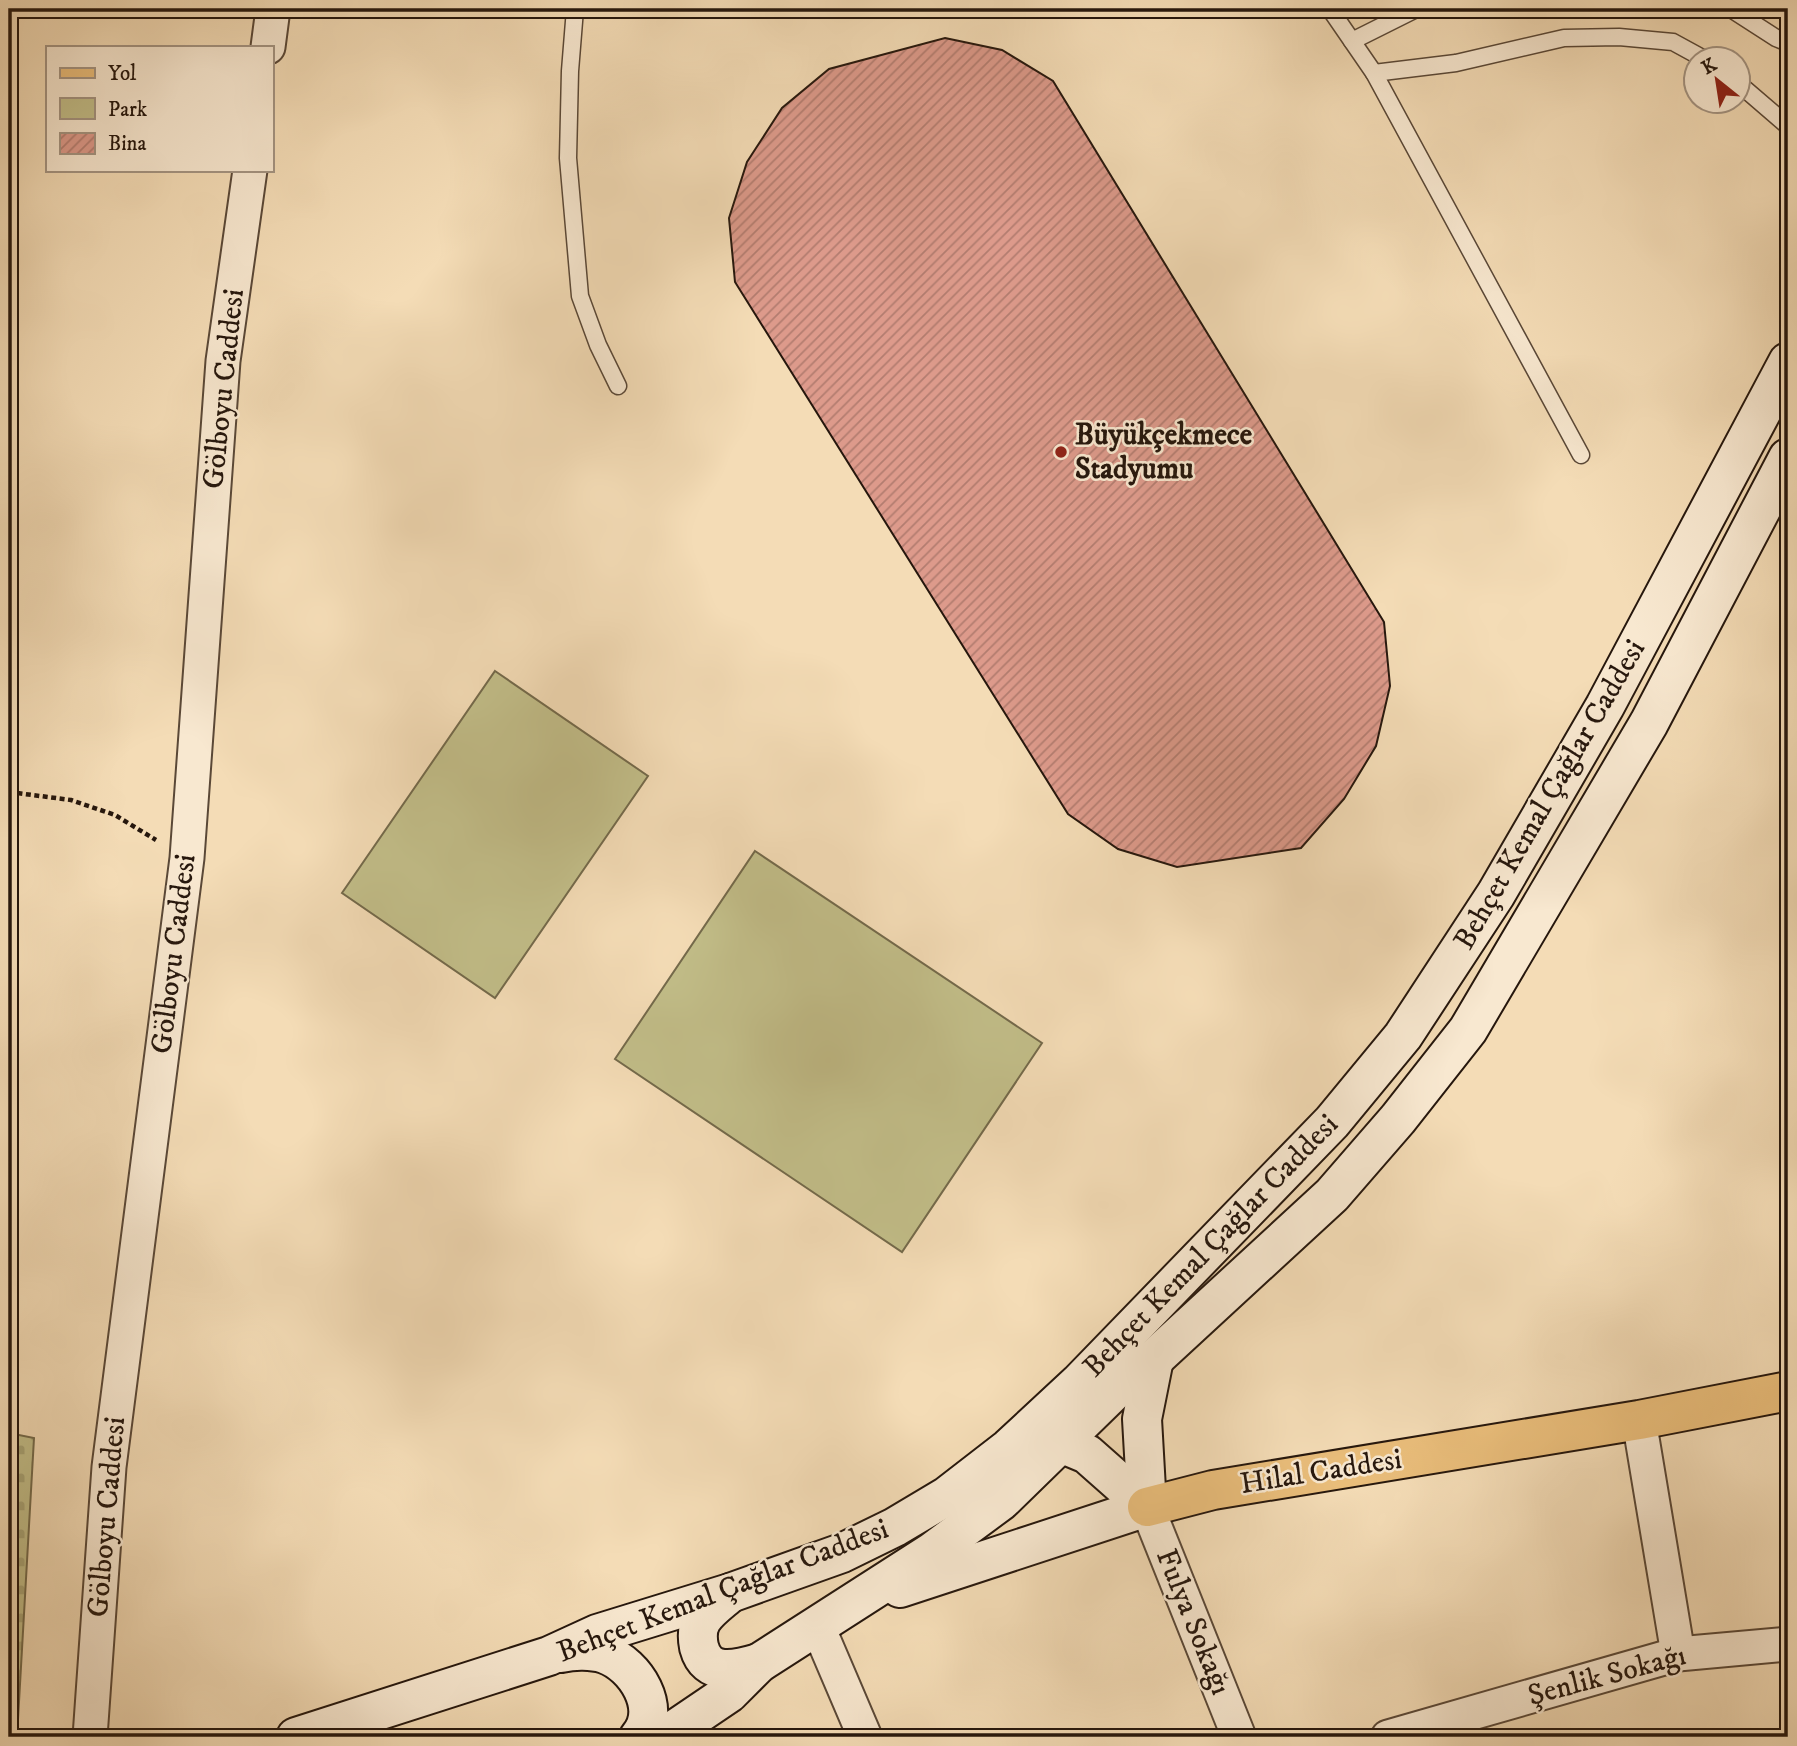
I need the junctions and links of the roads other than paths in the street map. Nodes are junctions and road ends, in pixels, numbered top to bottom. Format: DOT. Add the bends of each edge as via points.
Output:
graph roads {
  1 [pos="273,9"];
  2 [pos="575,9"];
  3 [pos="1330,9"];
  4 [pos="1416,9"];
  5 [pos="1731,9"];
  6 [pos="1352,41"];
  7 [pos="1788,43"];
  8 [pos="268,46"];
  9 [pos="1682,47"];
  10 [pos="1374,73"];
  11 [pos="1752,95"];
  12 [pos="1788,126"];
  13 [pos="250,172"];
  14 [pos="1788,362"];
  15 [pos="618,386"];
  16 [pos="1581,455"];
  17 [pos="1788,458"];
  18 [pos="1154,1359"];
  19 [pos="1788,1391"];
  20 [pos="1639,1420"];
  21 [pos="1063,1444"];
  22 [pos="1147,1507"];
  23 [pos="730,1593"];
  24 [pos="865,1597"];
  25 [pos="818,1627"];
  26 [pos="1788,1644"];
  27 [pos="1678,1654"];
  28 [pos="549,1656"];
  29 [pos="759,1663"];
  30 [pos="1427,1731"];
  31 [pos="90,1737"];
  32 [pos="296,1737"];
  33 [pos="639,1737"];
  34 [pos="664,1737"];
  35 [pos="865,1737"];
  36 [pos="1239,1737"];
  37 [pos="1388,1737"];
  1 -- 8 [label="street"];
  2 -- 15 [label="lane" via="568,133 580,296"];
  3 -- 6 [label="lane"];
  4 -- 6 [label="lane"];
  5 -- 7 [label="lane"];
  6 -- 10 [label="lane"];
  9 -- 10 [label="lane" via="1619,37 1564,38 1456,63"];
  10 -- 16 [label="lane"];
  11 -- 12 [label="lane"];
  13 -- 31 [label="street, Gölboyu Caddesi" via="223,361 187,858 109,1467"];
  14 -- 23 [label="main road, Behçet Kemal Çağlar Caddesi" via="1605,706 1496,894 1403,1036 1332,1122 1079,1383 984,1470 885,1532 842,1553"];
  17 -- 18 [label="main road, Behçet Kemal Çağlar Caddesi" via="1649,723 1468,1030 1332,1195"];
  18 -- 21 [label="main road, Behçet Kemal Çağlar Caddesi" via="1119,1386"];
  18 -- 22 [label="main road" via="1142,1419"];
  19 -- 20 [label="main road, Hilal Caddesi"];
  20 -- 22 [label="main road, Hilal Caddesi" via="1213,1490"];
  20 -- 27 [label="street"];
  21 -- 22 [label="main road" via="1087,1454"];
  21 -- 24 [label="main road, Behçet Kemal Çağlar Caddesi" via="1001,1501"];
  22 -- 24 [label="main road, Hilal Caddesi"];
  22 -- 36 [label="street, Fulya Sokağı"];
  23 -- 28 [label="main road, Behçet Kemal Çağlar Caddesi" via="597,1634"];
  23 -- 29 [label="main road" via="698,1629 702,1656 714,1668 738,1669"];
  24 -- 25 [label="main road, Behçet Kemal Çağlar Caddesi"];
  25 -- 29 [label="main road, Behçet Kemal Çağlar Caddesi"];
  25 -- 35 [label="street"];
  26 -- 27 [label="street, Şenlik Sokağı"];
  27 -- 30 [label="street, Şenlik Sokağı"];
  28 -- 32 [label="main road, Behçet Kemal Çağlar Caddesi"];
  28 -- 33 [label="main road" via="570,1651 606,1654 629,1672 640,1683 649,1713"];
  29 -- 34 [label="main road, Behçet Kemal Çağlar Caddesi" via="729,1693"];
  30 -- 37 [label="street, Şenlik Sokağı"];
}
